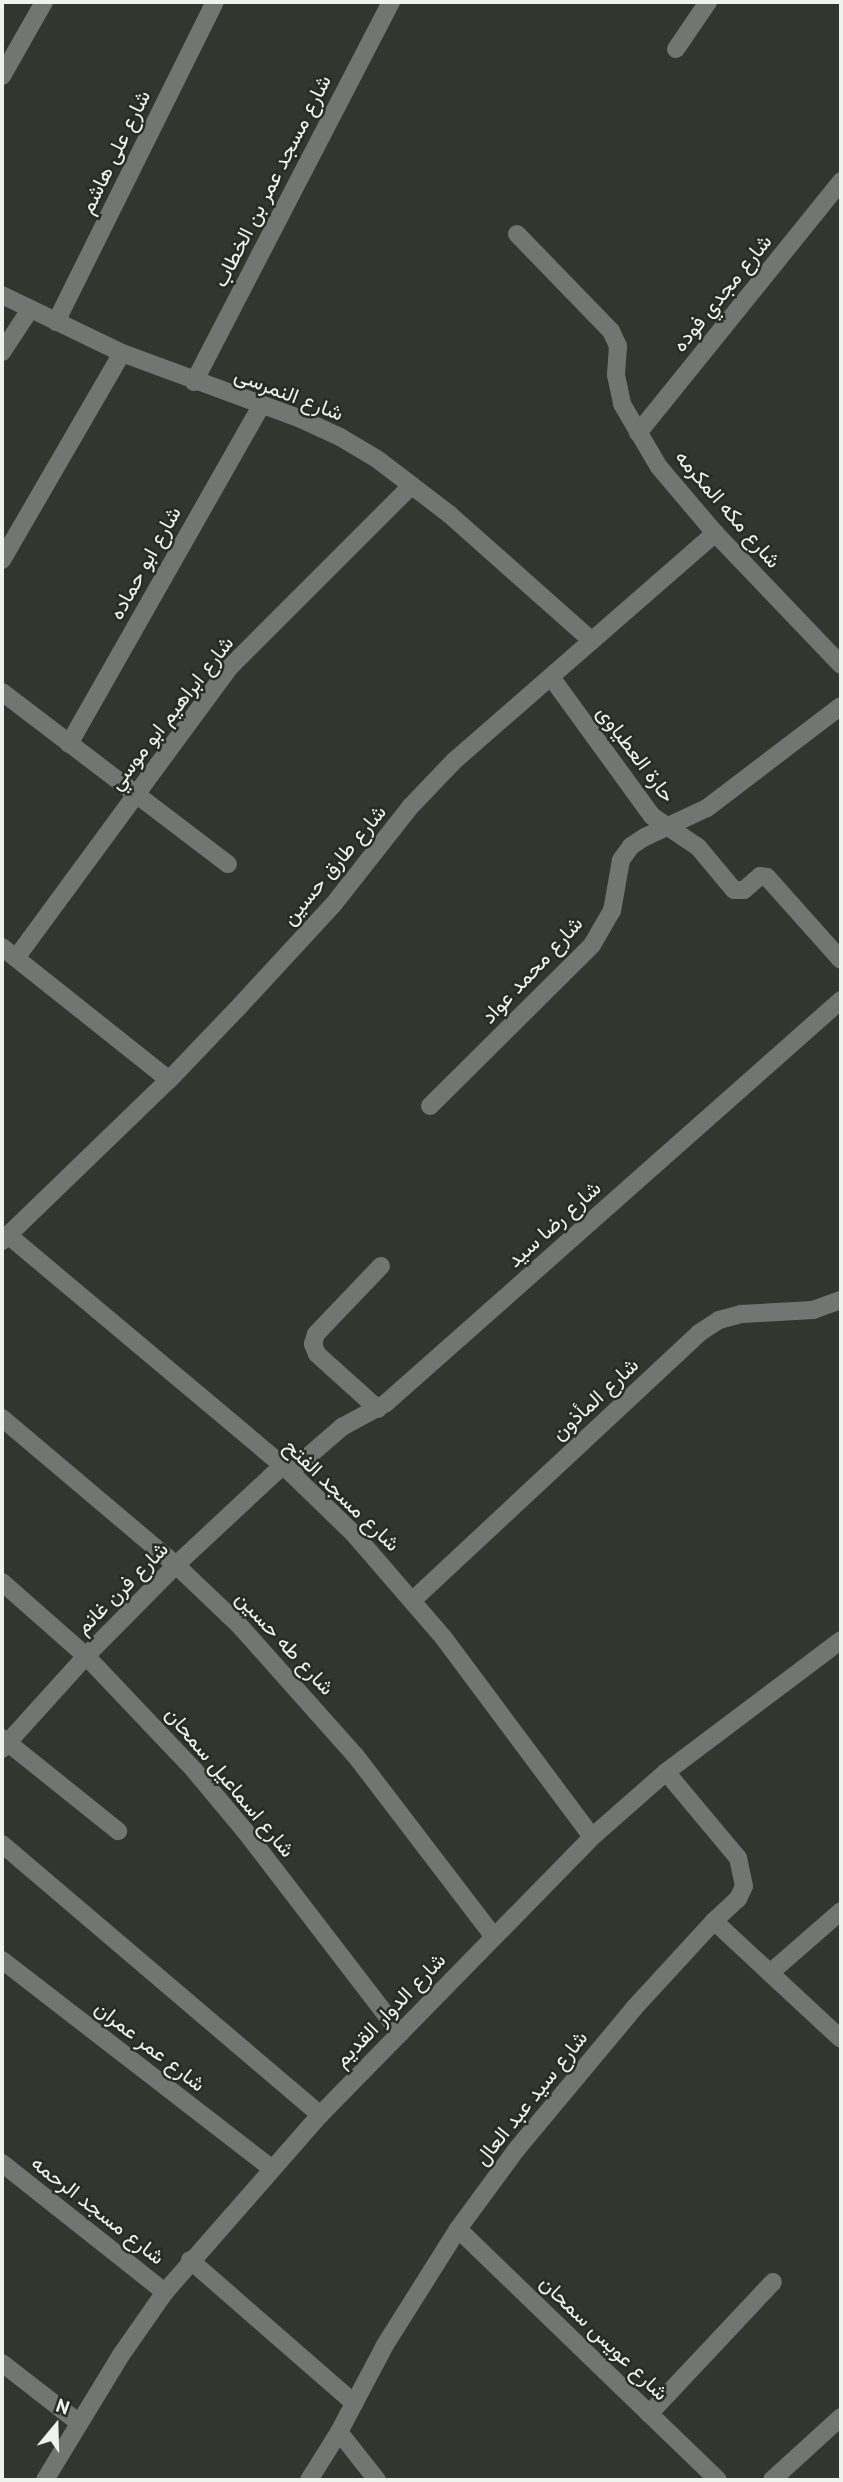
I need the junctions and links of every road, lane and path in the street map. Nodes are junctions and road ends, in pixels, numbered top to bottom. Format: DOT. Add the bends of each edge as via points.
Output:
graph roads {
  1 [pos="44,2"];
  2 [pos="215,2"];
  3 [pos="391,2"];
  4 [pos="708,2"];
  5 [pos="676,49"];
  6 [pos="2,76"];
  7 [pos="841,181"];
  8 [pos="517,234"];
  9 [pos="2,295"];
  10 [pos="29,311"];
  11 [pos="56,323"];
  12 [pos="2,352"];
  13 [pos="122,353"];
  14 [pos="194,382"];
  15 [pos="261,406"];
  16 [pos="638,433"];
  17 [pos="412,485"];
  18 [pos="715,533"];
  19 [pos="2,560"];
  20 [pos="592,641"];
  21 [pos="841,665"];
  22 [pos="551,677"];
  23 [pos="2,692"];
  24 [pos="841,706"];
  25 [pos="69,744"];
  26 [pos="136,794"];
  27 [pos="666,827"];
  28 [pos="228,864"];
  29 [pos="9,953"];
  30 [pos="841,960"];
  31 [pos="841,1000"];
  32 [pos="169,1080"];
  33 [pos="430,1106"];
  34 [pos="5,1238"];
  35 [pos="381,1266"];
  36 [pos="840,1303"];
  37 [pos="378,1409"];
  38 [pos="2,1418"];
  39 [pos="286,1469"];
  40 [pos="176,1565"];
  41 [pos="2,1582"];
  42 [pos="413,1600"];
  43 [pos="841,1640"];
  44 [pos="86,1656"];
  45 [pos="4,1743"];
  46 [pos="666,1772"];
  47 [pos="118,1831"];
  48 [pos="592,1837"];
  49 [pos="2,1844"];
  50 [pos="841,1911"];
  51 [pos="714,1921"];
  52 [pos="494,1937"];
  53 [pos="2,1960"];
  54 [pos="770,1973"];
  55 [pos="400,2032"];
  56 [pos="841,2039"];
  57 [pos="320,2115"];
  58 [pos="2,2163"];
  59 [pos="271,2168"];
  60 [pos="458,2229"];
  61 [pos="190,2260"];
  62 [pos="773,2282"];
  63 [pos="165,2292"];
  64 [pos="2,2363"];
  65 [pos="354,2403"];
  66 [pos="649,2414"];
  67 [pos="841,2417"];
  68 [pos="78,2422"];
  69 [pos="339,2432"];
  70 [pos="45,2480"];
  71 [pos="309,2480"];
  72 [pos="377,2480"];
  73 [pos="718,2480"];
  74 [pos="772,2480"];
  1 -- 6 [label="street"];
  2 -- 11 [label="street, شارع على هاشم"];
  3 -- 14 [label="street, شارع مسجد عمر بن الخطاب"];
  4 -- 5 [label="street"];
  7 -- 16 [label="street, شارع مجدي فوده"];
  8 -- 16 [label="street, شارع مكه المكرمه" via="611,331 618,346 616,375 622,404"];
  9 -- 10 [label="street, شارع النمرسى"];
  10 -- 11 [label="street, شارع النمرسى"];
  10 -- 12 [label="street"];
  11 -- 13 [label="street, شارع النمرسى"];
  13 -- 14 [label="street, شارع النمرسى"];
  13 -- 19 [label="street"];
  14 -- 15 [label="street, شارع النمرسى"];
  15 -- 17 [label="street, شارع النمرسى" via="340,437"];
  15 -- 25 [label="street, شارع ابو حماده"];
  16 -- 18 [label="street, شارع مكه المكرمه" via="659,467"];
  17 -- 20 [label="street, شارع النمرسى" via="519,573"];
  17 -- 26 [label="street, شارع ابراهيم ابو موسي" via="230,667"];
  18 -- 20 [label="street, شارع طارق حسين"];
  18 -- 21 [label="street, شارع مكه المكرمه"];
  20 -- 22 [label="street, شارع طارق حسين"];
  22 -- 27 [label="street, حارة العطياوى" via="640,804"];
  22 -- 32 [label="street, شارع طارق حسين" via="445,770 333,905"];
  23 -- 25 [label="street"];
  24 -- 27 [label="street, شارع محمد عواد" via="707,808"];
  25 -- 26 [label="street"];
  26 -- 28 [label="street"];
  26 -- 29 [label="street, شارع ابراهيم ابو موسي"];
  27 -- 30 [label="street, حارة العطياوى" via="698,848 734,890 744,890 760,876 767,877"];
  27 -- 33 [label="street, شارع محمد عواد" via="632,846 621,860 612,911 592,945"];
  29 -- 32 [label="street"];
  31 -- 37 [label="street, شارع رضا سيد"];
  32 -- 34 [label="street, شارع طارق حسين"];
  34 -- 39 [label="street, شارع مسجد الفتح"];
  35 -- 37 [label="street" via="316,1334 313,1344 317,1354"];
  36 -- 42 [label="street, شارع المأذون" via="813,1310 742,1314 719,1320 699,1333"];
  37 -- 39 [label="street, شارع رضا سيد" via="342,1427"];
  38 -- 40 [label="street, شارع طه حسين"];
  39 -- 40 [label="street, شارع فرن غانم"];
  39 -- 42 [label="street, شارع مسجد الفتح" via="354,1534"];
  40 -- 44 [label="street, شارع فرن غانم"];
  40 -- 52 [label="street, شارع طه حسين" via="299,1689"];
  41 -- 44 [label="street, شارع اسماعيل سمحان"];
  42 -- 48 [label="street, شارع مسجد الفتح"];
  43 -- 46 [label="street, شارع الدوار القديم"];
  44 -- 45 [label="street, شارع فرن غانم"];
  44 -- 55 [label="street, شارع اسماعيل سمحان" via="228,1811"];
  45 -- 47 [label="street"];
  46 -- 48 [label="street, شارع الدوار القديم"];
  46 -- 51 [label="street, شارع سيد عبد العال" via="743,1870 744,1886 738,1899"];
  48 -- 52 [label="street, شارع الدوار القديم"];
  49 -- 57 [label="street"];
  50 -- 54 [label="street"];
  51 -- 54 [label="street"];
  51 -- 60 [label="street, شارع سيد عبد العال" via="592,2058"];
  52 -- 55 [label="street, شارع الدوار القديم"];
  53 -- 59 [label="street, شارع عمر عمران"];
  54 -- 56 [label="street"];
  55 -- 57 [label="street, شارع الدوار القديم"];
  57 -- 59 [label="street, شارع الدوار القديم"];
  58 -- 63 [label="street, شارع مسجد الرحمه"];
  59 -- 61 [label="street, شارع الدوار القديم"];
  60 -- 65 [label="street, شارع سيد عبد العال"];
  60 -- 66 [label="street, شارع عويس سمحان"];
  61 -- 63 [label="street, شارع الدوار القديم"];
  61 -- 65 [label="street"];
  62 -- 66 [label="street"];
  63 -- 68 [label="street, شارع الدوار القديم"];
  64 -- 68 [label="street"];
  65 -- 69 [label="street, شارع سيد عبد العال"];
  66 -- 73 [label="street, شارع عويس سمحان"];
  67 -- 74 [label="street"];
  68 -- 70 [label="street, شارع الدوار القديم"];
  69 -- 71 [label="street, شارع سيد عبد العال"];
  69 -- 72 [label="street"];
}
